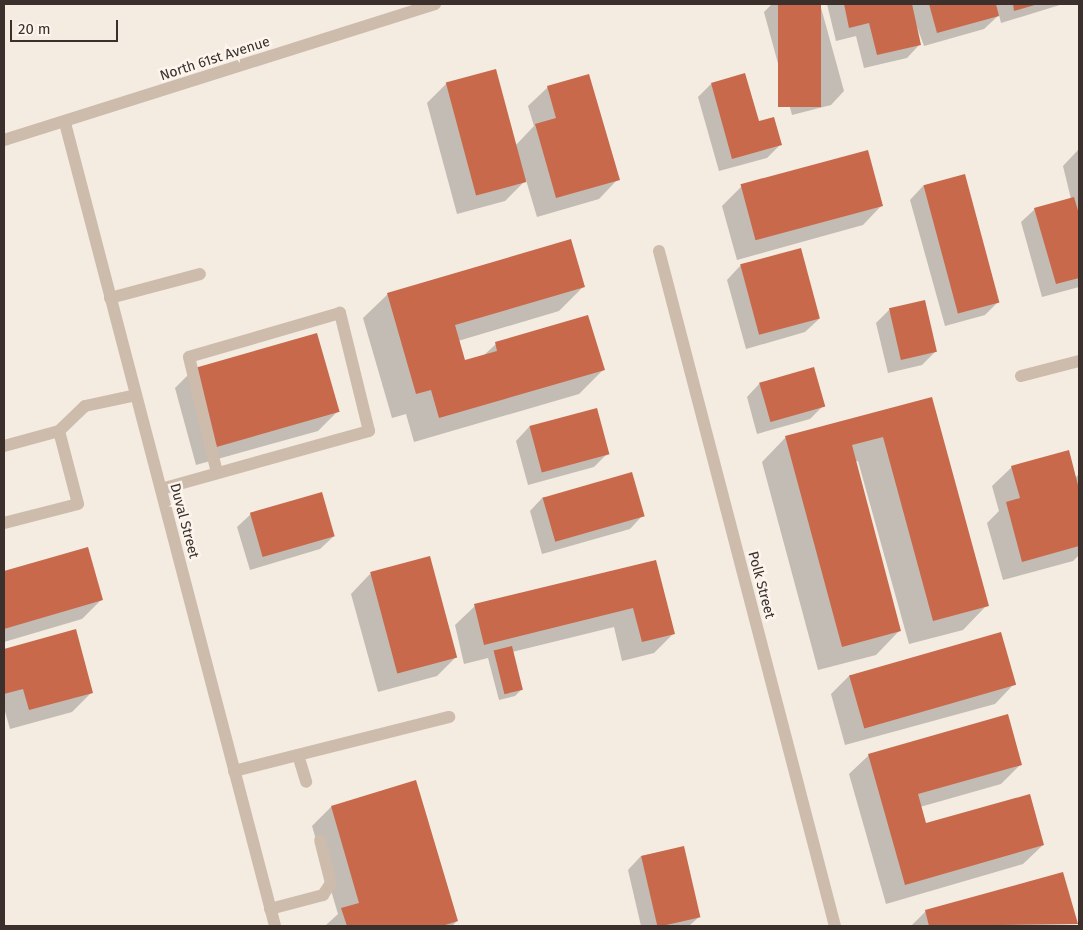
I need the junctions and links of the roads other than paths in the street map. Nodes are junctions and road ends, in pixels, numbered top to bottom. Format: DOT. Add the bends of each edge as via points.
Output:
graph roads {
  1 [pos="435,4"];
  2 [pos="65,123"];
  3 [pos="4,140"];
  4 [pos="658,251"];
  5 [pos="200,274"];
  6 [pos="110,298"];
  7 [pos="1079,361"];
  8 [pos="1021,376"];
  9 [pos="136,395"];
  10 [pos="59,431"];
  11 [pos="4,446"];
  12 [pos="217,474"];
  13 [pos="160,489"];
  14 [pos="4,523"];
  15 [pos="449,717"];
  16 [pos="298,755"];
  17 [pos="234,771"];
  18 [pos="306,782"];
  19 [pos="320,840"];
  20 [pos="270,909"];
  21 [pos="275,926"];
  22 [pos="835,926"];
  1 -- 2 [label="street, North 61st Avenue"];
  2 -- 3 [label="street, North 61st Avenue"];
  2 -- 6 [label="street, Duval Street"];
  4 -- 22 [label="street, Polk Street"];
  5 -- 6 [label="street"];
  6 -- 9 [label="street, Duval Street"];
  7 -- 8 [label="street"];
  9 -- 10 [label="street" via="84,406"];
  9 -- 13 [label="street, Duval Street"];
  10 -- 11 [label="street"];
  10 -- 14 [label="street" via="78,504"];
  12 -- 12 [label="street" via="369,431 340,313 189,357"];
  12 -- 13 [label="street"];
  13 -- 17 [label="street, Duval Street"];
  15 -- 16 [label="street"];
  16 -- 17 [label="street"];
  16 -- 18 [label="street"];
  17 -- 20 [label="street, Duval Street"];
  19 -- 20 [label="street" via="331,883 322,895"];
  20 -- 21 [label="street, Duval Street"];
}
